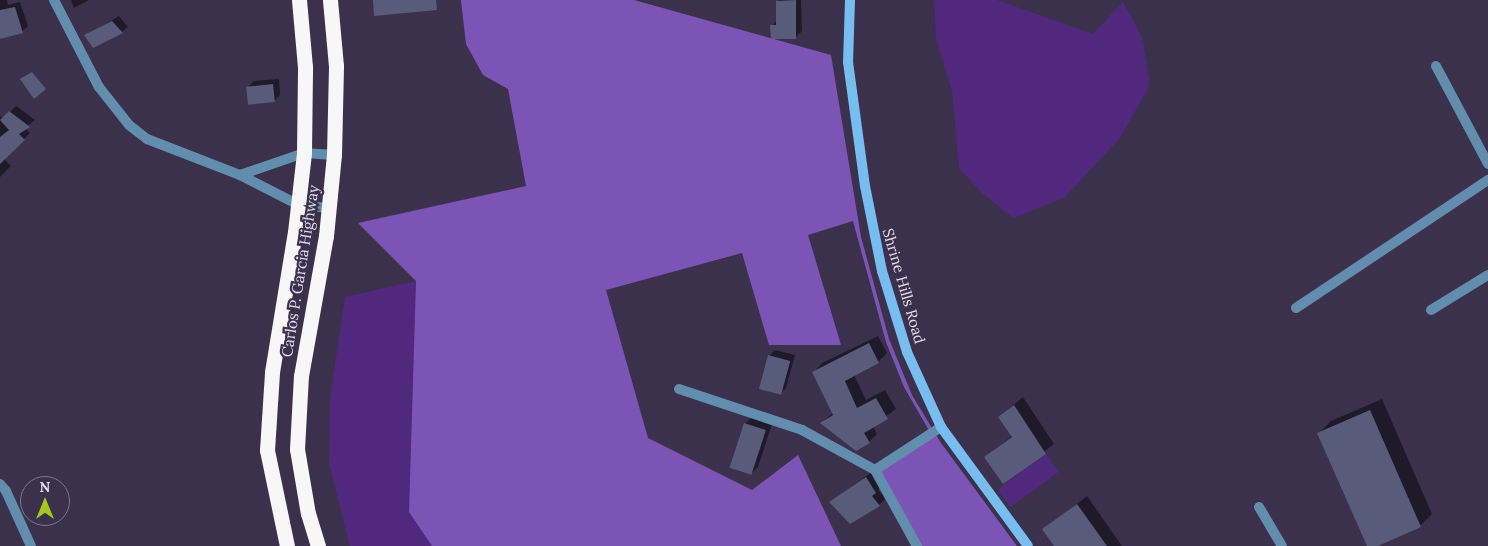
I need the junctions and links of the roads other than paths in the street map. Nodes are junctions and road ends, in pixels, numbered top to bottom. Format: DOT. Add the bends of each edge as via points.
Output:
graph roads {
  1 [pos="54,0"];
  2 [pos="299,0"];
  3 [pos="330,0"];
  4 [pos="850,0"];
  5 [pos="1436,66"];
  6 [pos="304,153"];
  7 [pos="334,155"];
  8 [pos="1488,164"];
  9 [pos="240,175"];
  10 [pos="1488,180"];
  11 [pos="299,205"];
  12 [pos="329,208"];
  13 [pos="1488,274"];
  14 [pos="1296,308"];
  15 [pos="1431,310"];
  16 [pos="679,389"];
  17 [pos="942,427"];
  18 [pos="875,470"];
  19 [pos="0,484"];
  20 [pos="1259,507"];
  21 [pos="30,546"];
  22 [pos="287,546"];
  23 [pos="318,546"];
  24 [pos="917,546"];
  25 [pos="1028,546"];
  26 [pos="1282,546"];
  1 -- 9 [label="street" via="99,87 129,125 147,139 176,153"];
  2 -- 6 [label="highway, Carlos P. Garcia Highway" via="305,67"];
  3 -- 7 [label="highway, Carlos P. Garcia Highway" via="336,66"];
  4 -- 17 [label="street, Shrine Hills Road" via="847,34 850,79 873,234 907,352"];
  5 -- 8 [label="street"];
  6 -- 7 [label="street"];
  6 -- 9 [label="street"];
  6 -- 11 [label="highway, Carlos P. Garcia Highway"];
  7 -- 12 [label="highway, Carlos P. Garcia Highway"];
  9 -- 11 [label="street"];
  10 -- 14 [label="street"];
  11 -- 12 [label="street"];
  11 -- 22 [label="highway, Carlos P. Garcia Highway" via="268,414 267,450"];
  12 -- 23 [label="highway, Carlos P. Garcia Highway" via="298,416 297,449 302,484"];
  13 -- 15 [label="street"];
  16 -- 18 [label="street" via="802,430"];
  17 -- 18 [label="street"];
  17 -- 25 [label="street, Shrine Hills Road"];
  18 -- 24 [label="street"];
  19 -- 21 [label="street"];
  20 -- 26 [label="street"];
}
